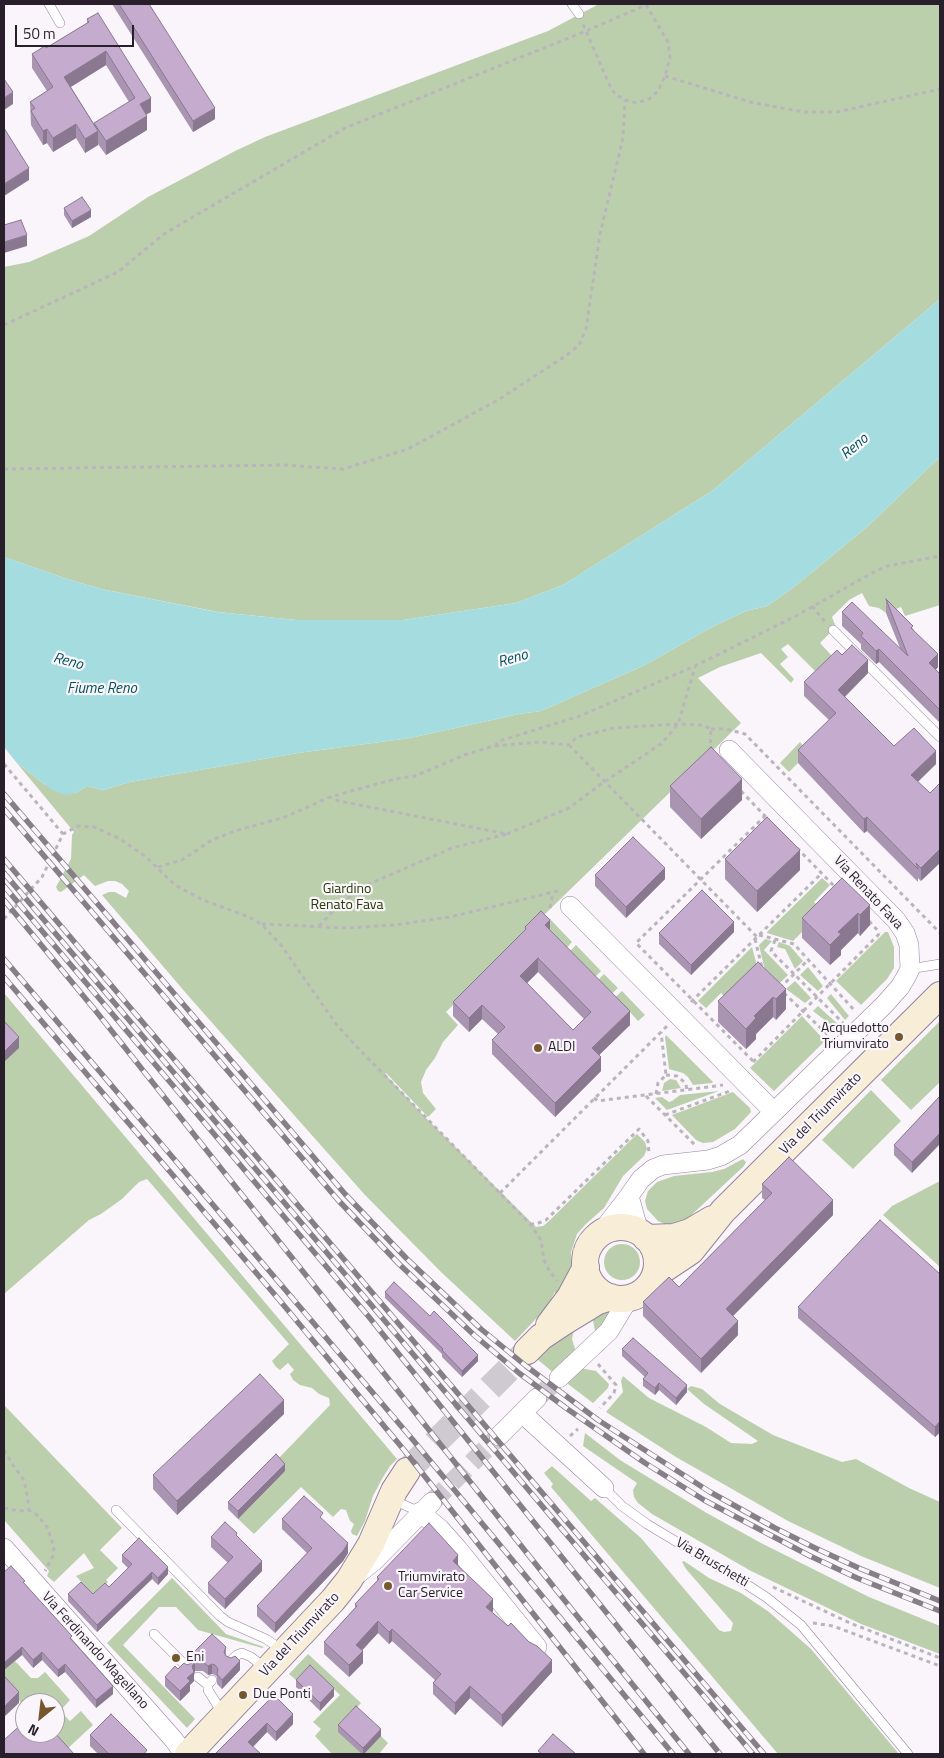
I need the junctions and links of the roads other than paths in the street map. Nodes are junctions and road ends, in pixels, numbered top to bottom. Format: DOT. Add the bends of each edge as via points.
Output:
graph roads {
  1 [pos="49,4"];
  2 [pos="572,4"];
  3 [pos="579,14"];
  4 [pos="60,23"];
  5 [pos="833,630"];
  6 [pos="940,737"];
  7 [pos="729,750"];
  8 [pos="571,897"];
  9 [pos="940,964"];
  10 [pos="910,969"];
  11 [pos="940,995"];
  12 [pos="774,1112"];
  13 [pos="629,1196"];
  14 [pos="723,1211"];
  15 [pos="599,1235"];
  16 [pos="643,1235"];
  17 [pos="586,1267"];
  18 [pos="655,1275"];
  19 [pos="620,1298"];
  20 [pos="559,1378"];
  21 [pos="538,1398"];
  22 [pos="522,1413"];
  23 [pos="499,1436"];
  24 [pos="407,1471"];
  25 [pos="604,1488"];
  26 [pos="390,1499"];
  27 [pos="426,1507"];
  28 [pos="116,1510"];
  29 [pos="4,1548"];
  30 [pos="349,1580"];
  31 [pos="154,1634"];
  32 [pos="537,1647"];
  33 [pos="230,1661"];
  34 [pos="276,1661"];
  35 [pos="188,1668"];
  36 [pos="198,1677"];
  37 [pos="224,1716"];
  38 [pos="184,1754"];
  39 [pos="188,1754"];
  40 [pos="908,1754"];
  1 -- 4 [label="lane"];
  2 -- 3 [label="lane"];
  5 -- 6 [label="lane"];
  7 -- 10 [label="street, Via Renato Fava" via="896,920 909,944"];
  8 -- 12 [label="street" via="735,1080"];
  9 -- 10 [label="lane"];
  10 -- 12 [label="street" via="889,999"];
  11 -- 14 [label="main road, Via del Triumvirato"];
  12 -- 13 [label="street" via="740,1145 708,1160 653,1169"];
  13 -- 15 [label="street"];
  13 -- 16 [label="street"];
  14 -- 16 [label="main road, Via del Triumvirato" via="700,1227 674,1237"];
  14 -- 18 [label="main road, Via del Triumvirato" via="691,1250"];
  15 -- 16 [label="main road" via="622,1227"];
  15 -- 17 [label="main road" via="587,1252"];
  16 -- 18 [label="main road" via="656,1255"];
  17 -- 19 [label="main road" via="596,1289"];
  17 -- 19 [label="main road" via="570,1297 534,1344 591,1305"];
  18 -- 19 [label="main road" via="643,1292"];
  19 -- 20 [label="street" via="609,1330"];
  21 -- 22 [label="street"];
  22 -- 23 [label="street"];
  22 -- 25 [label="street, Via Bruschetti"];
  24 -- 26 [label="main road, Via del Triumvirato"];
  25 -- 40 [label="lane, Via Bruschetti" via="647,1524 736,1577 800,1625"];
  26 -- 27 [label="lane"];
  26 -- 30 [label="main road, Via del Triumvirato" via="371,1544"];
  27 -- 30 [label="street, Via del Triumvirato" via="374,1561"];
  27 -- 32 [label="street" via="440,1529"];
  28 -- 34 [label="lane" via="220,1616 266,1639"];
  29 -- 38 [label="street, Via Ferdinando Magellano"];
  30 -- 34 [label="main road, Via del Triumvirato"];
  31 -- 35 [label="lane"];
  33 -- 34 [label="lane" via="242,1654"];
  34 -- 37 [label="main road, Via del Triumvirato"];
  36 -- 37 [label="lane" via="210,1682 208,1690"];
  37 -- 39 [label="main road, Via del Triumvirato"];
}
